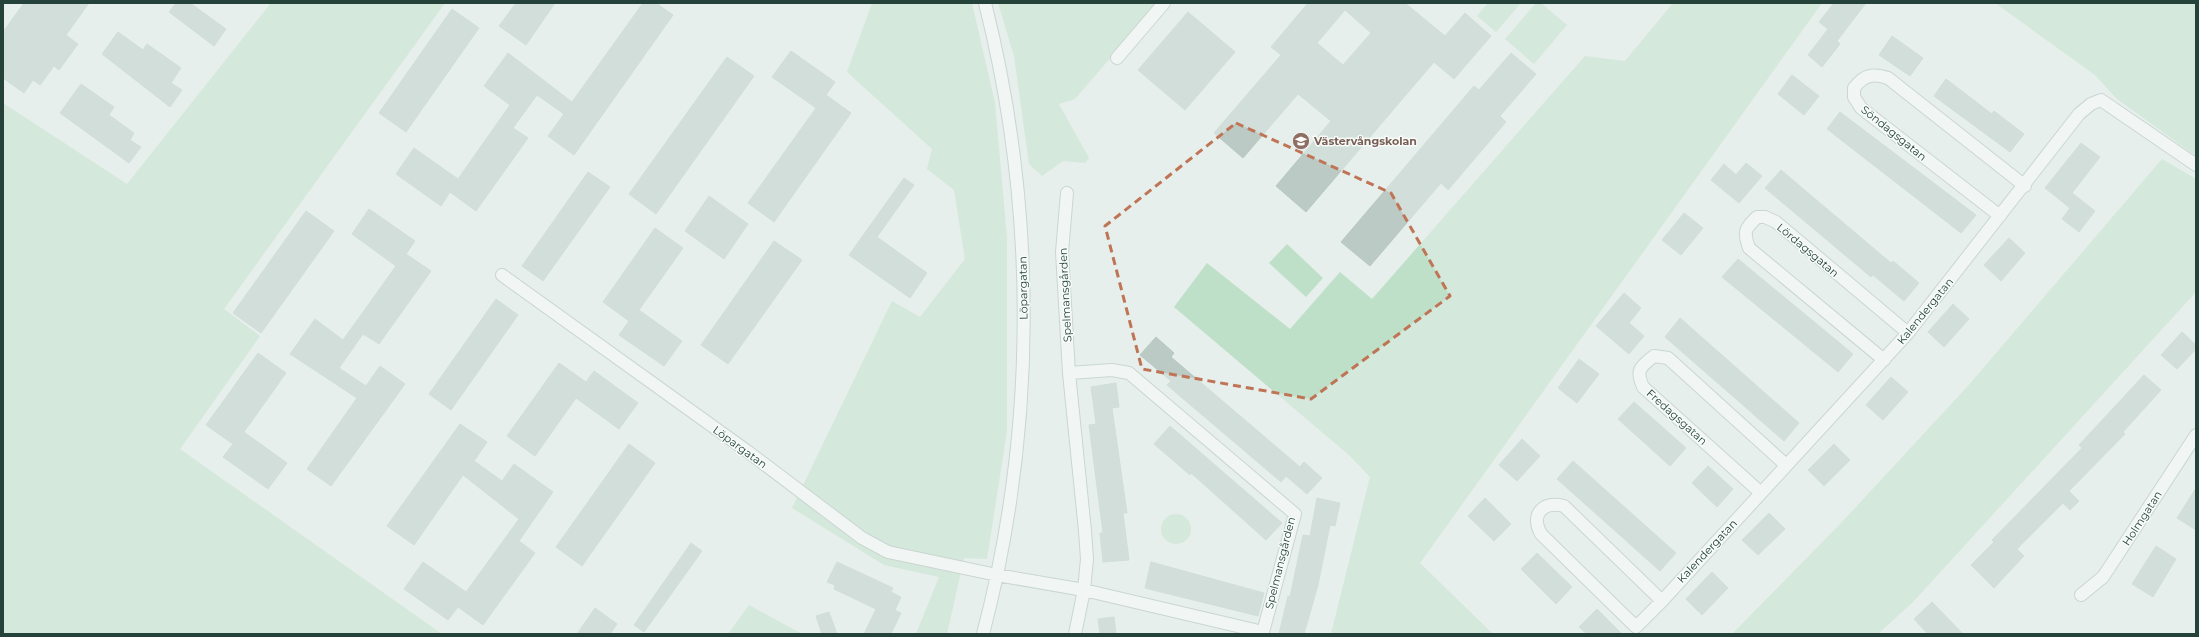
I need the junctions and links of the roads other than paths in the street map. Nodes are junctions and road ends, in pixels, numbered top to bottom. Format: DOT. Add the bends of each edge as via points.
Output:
graph roads {
  1 [pos="985,3"];
  2 [pos="1164,3"];
  3 [pos="1117,58"];
  4 [pos="2196,165"];
  5 [pos="2025,186"];
  6 [pos="1067,193"];
  7 [pos="2000,216"];
  8 [pos="502,275"];
  9 [pos="1908,333"];
  10 [pos="1884,360"];
  11 [pos="1070,373"];
  12 [pos="2196,435"];
  13 [pos="1786,466"];
  14 [pos="1761,493"];
  15 [pos="997,575"];
  16 [pos="1084,590"];
  17 [pos="2081,595"];
  18 [pos="1662,601"];
  19 [pos="983,634"];
  20 [pos="1075,634"];
  1 -- 15 [label="street, Löpargatan" via="1013,147 1023,266 1021,407 1011,497"];
  2 -- 3 [label="street"];
  4 -- 5 [label="street, Kalendergatan" via="2101,100 2091,104 2080,114"];
  5 -- 7 [label="street, Kalendergatan"];
  5 -- 7 [label="street, Söndagsgatan" via="1888,78 1866,75 1854,88 1854,97 1861,108"];
  6 -- 11 [label="street, Spelmansgården" via="1062,252"];
  7 -- 9 [label="street, Kalendergatan"];
  8 -- 15 [label="street, Löpargatan" via="747,451 862,538 888,552"];
  9 -- 10 [label="street, Kalendergatan"];
  9 -- 10 [label="street, Lördagsgatan" via="1776,222 1765,217 1757,217 1746,228 1745,238 1749,248"];
  10 -- 13 [label="street, Kalendergatan"];
  11 -- 16 [label="street, Spelmansgården" via="1085,531"];
  11 -- 16 [label="street, Spelmansgården" via="1112,370 1129,374 1295,514 1263,632"];
  12 -- 17 [label="street, Holmgatan" via="2103,577"];
  13 -- 14 [label="street, Kalendergatan"];
  13 -- 14 [label="street, Fredagsgatan" via="1668,358 1654,356 1641,367 1639,376 1643,387"];
  14 -- 18 [label="street, Kalendergatan"];
  15 -- 16 [label="street, Spelmansgården"];
  15 -- 19 [label="street, Löpargatan"];
  16 -- 20 [label="street"];
  18 -- 18 [label="street, Kalendergatan" via="1636,627 1540,534 1536,526 1537,515 1552,503 1564,506"];
}
